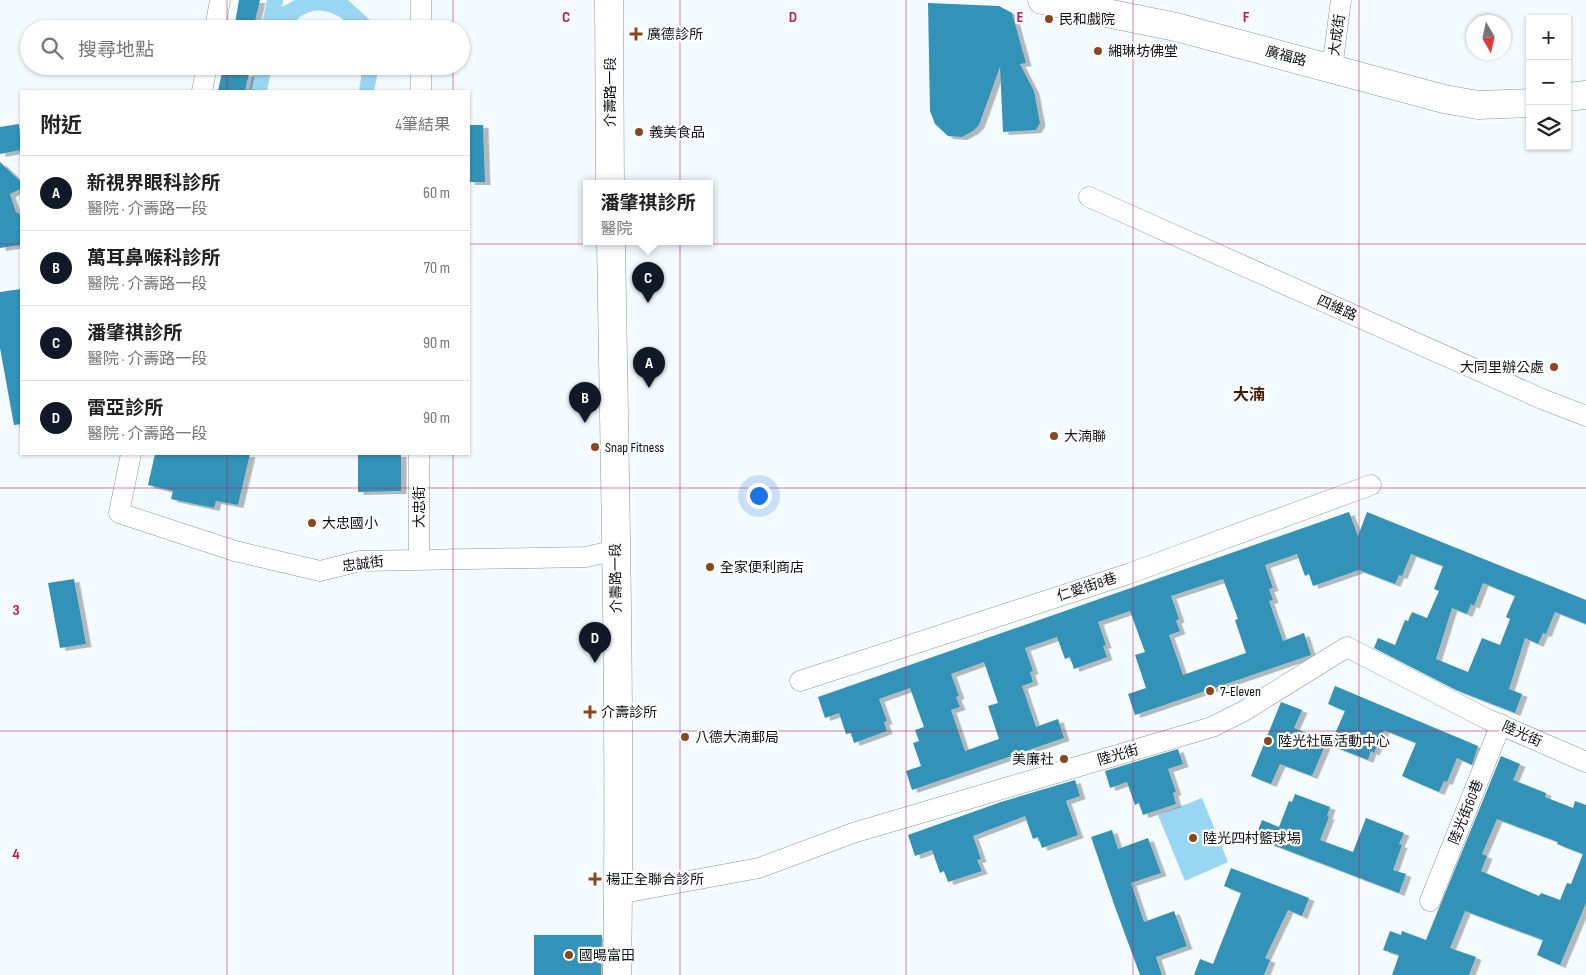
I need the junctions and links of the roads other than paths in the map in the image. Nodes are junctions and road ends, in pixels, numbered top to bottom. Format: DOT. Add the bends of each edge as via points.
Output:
graph roads {
  1 [pos="220,0"];
  2 [pos="421,0"];
  3 [pos="609,0"];
  4 [pos="1042,0"];
  5 [pos="1342,0"];
  6 [pos="216,20"];
  7 [pos="421,20"];
  8 [pos="1332,69"];
  9 [pos="205,75"];
  10 [pos="421,75"];
  11 [pos="202,90"];
  12 [pos="421,90"];
  13 [pos="1586,95"];
  14 [pos="1571,97"];
  15 [pos="1526,102"];
  16 [pos="610,180"];
  17 [pos="1089,198"];
  18 [pos="610,245"];
  19 [pos="1586,416"];
  20 [pos="131,455"];
  21 [pos="419,455"];
  22 [pos="1371,485"];
  23 [pos="616,550"];
  24 [pos="419,560"];
  25 [pos="800,681"];
  26 [pos="1501,724"];
  27 [pos="1586,762"];
  28 [pos="618,894"];
  29 [pos="1430,900"];
  30 [pos="617,975"];
  1 -- 6 [label="street"];
  2 -- 7 [label="street"];
  3 -- 16 [label="main road, 介壽路一段"];
  4 -- 8 [label="main road, 廣福路" via="1176,27"];
  5 -- 8 [label="street, 大成街"];
  8 -- 15 [label="main road, 廣福路" via="1478,105"];
  9 -- 11 [label="street"];
  10 -- 12 [label="street"];
  13 -- 14 [label="main road"];
  17 -- 19 [label="street, 四維路"];
  18 -- 23 [label="main road, 介壽路一段"];
  20 -- 24 [label="street, 忠誠街" via="119,512 235,551 320,571 360,561"];
  21 -- 24 [label="street, 大忠街"];
  22 -- 25 [label="street, 仁愛街8巷" via="1128,574"];
  23 -- 24 [label="street, 忠誠街" via="586,556"];
  23 -- 28 [label="main road, 介壽路一段"];
  26 -- 27 [label="street, 陸光街"];
  26 -- 28 [label="street, 陸光街" via="1346,647 1244,711 1212,727 853,834 759,868"];
  26 -- 29 [label="street, 陸光街60巷"];
  28 -- 30 [label="main road, 介壽路一段"];
}
